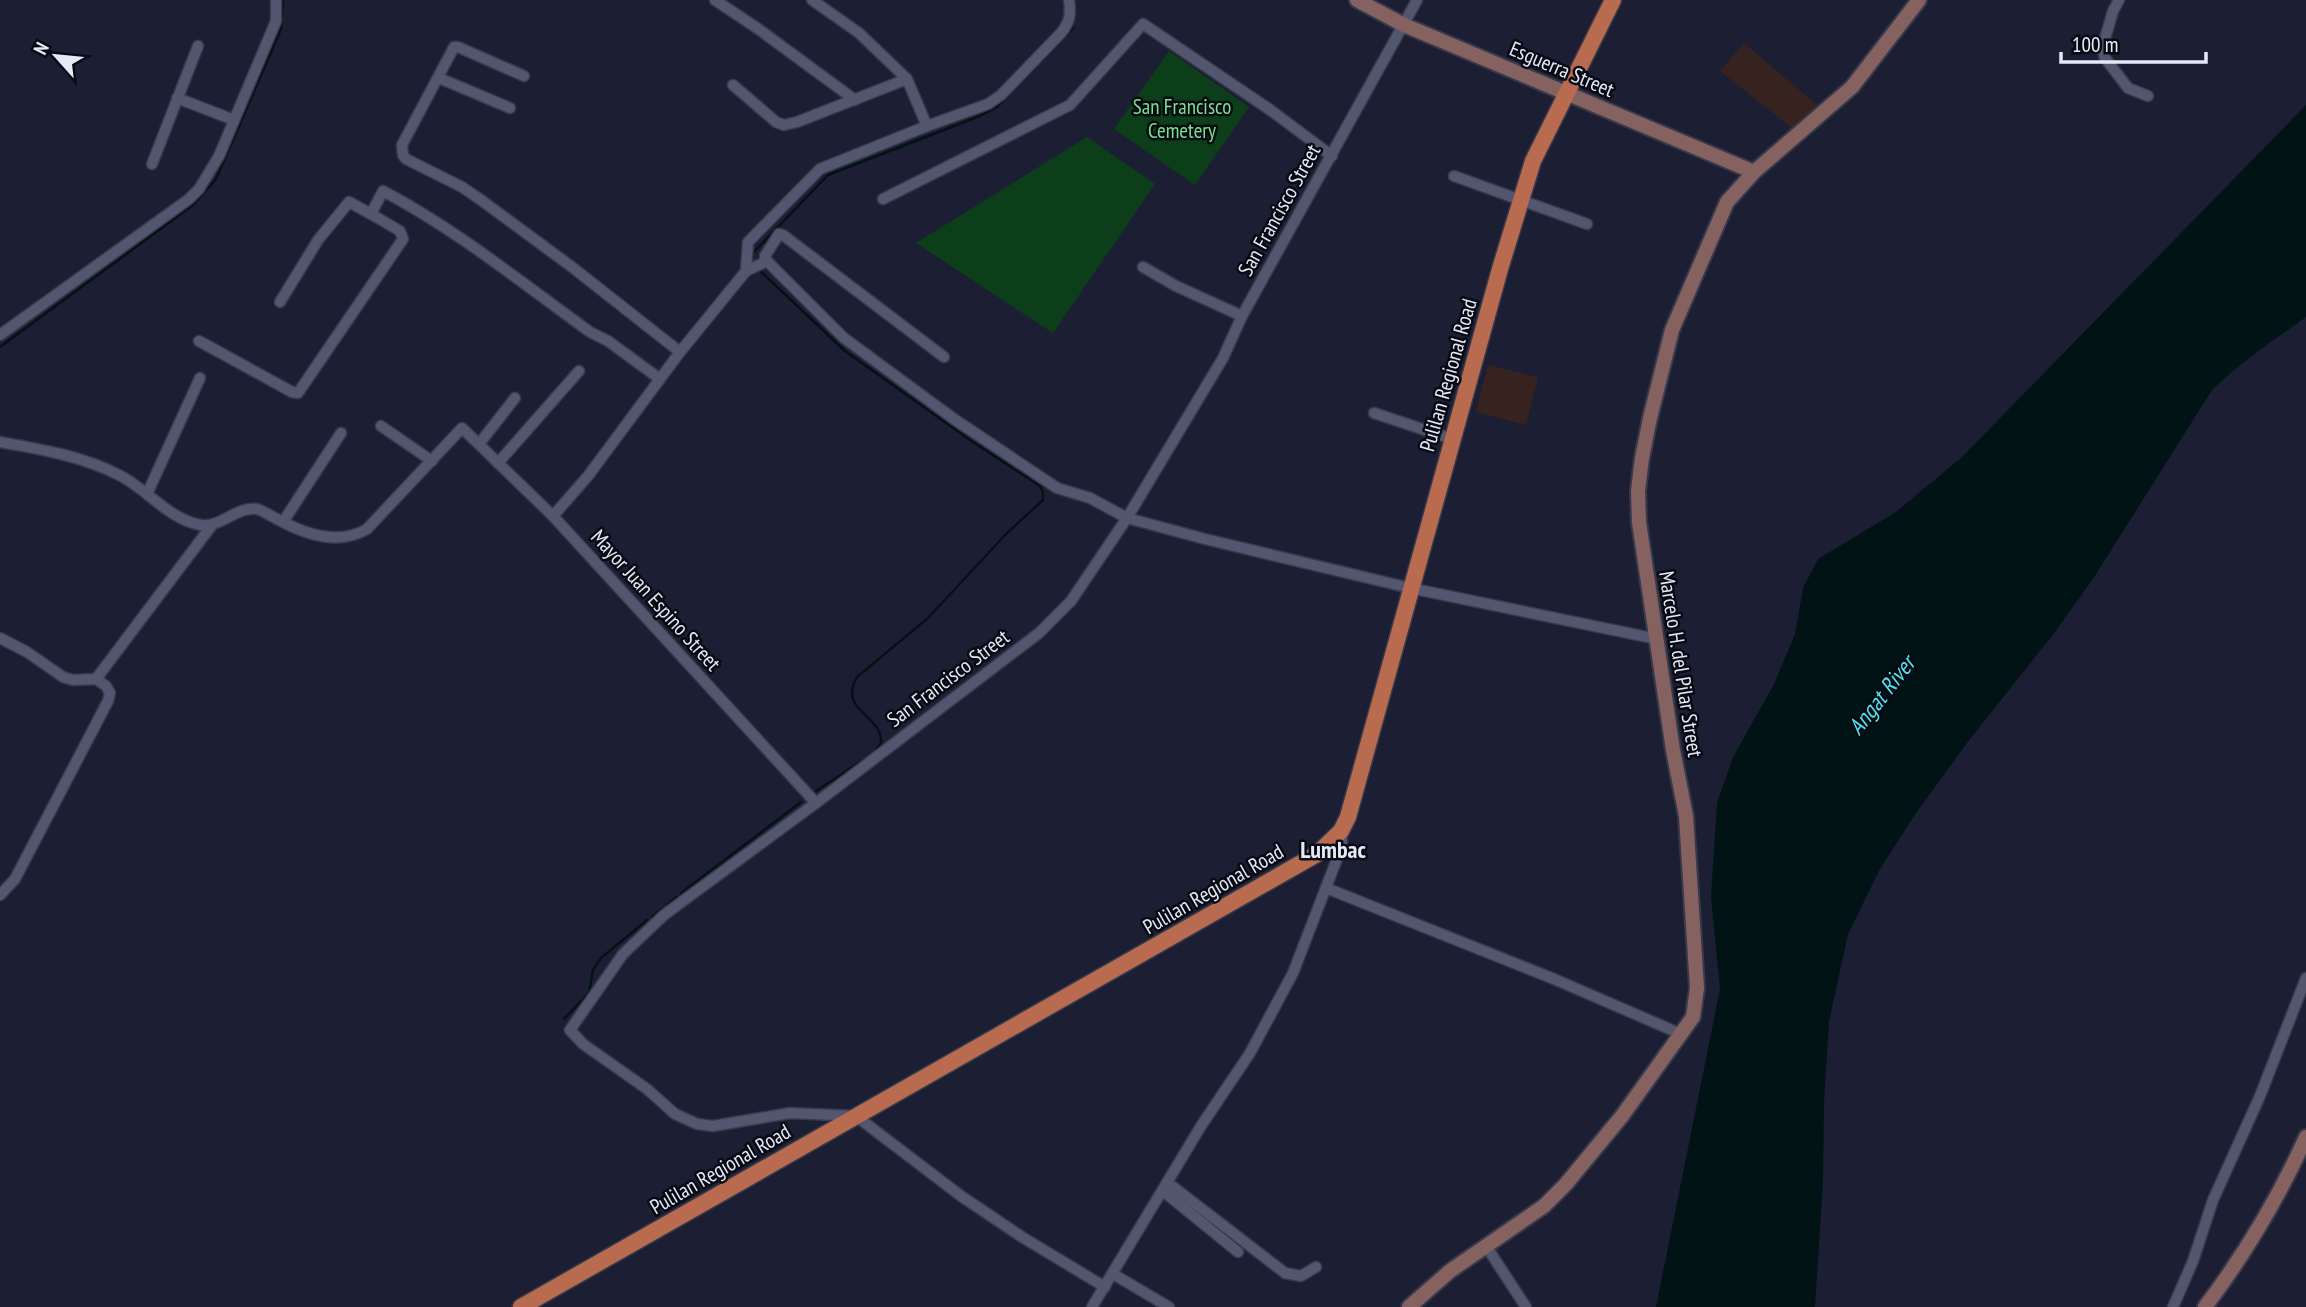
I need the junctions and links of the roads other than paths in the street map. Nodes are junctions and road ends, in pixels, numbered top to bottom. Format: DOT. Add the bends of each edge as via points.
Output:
graph roads {
  1 [pos="276,0"];
  2 [pos="715,0"];
  3 [pos="812,0"];
  4 [pos="1069,0"];
  5 [pos="1357,0"];
  6 [pos="1417,0"];
  7 [pos="1613,0"];
  8 [pos="1919,0"];
  9 [pos="2119,0"];
  10 [pos="1404,25"];
  11 [pos="198,46"];
  12 [pos="524,76"];
  13 [pos="439,78"];
  14 [pos="907,79"];
  15 [pos="733,85"];
  16 [pos="1565,93"];
  17 [pos="2148,96"];
  18 [pos="177,98"];
  19 [pos="855,100"];
  20 [pos="510,108"];
  21 [pos="234,120"];
  22 [pos="927,125"];
  23 [pos="1332,156"];
  24 [pos="152,164"];
  25 [pos="1754,172"];
  26 [pos="1454,176"];
  27 [pos="883,199"];
  28 [pos="1521,200"];
  29 [pos="371,214"];
  30 [pos="1587,224"];
  31 [pos="768,261"];
  32 [pos="1143,267"];
  33 [pos="746,271"];
  34 [pos="280,302"];
  35 [pos="1242,316"];
  36 [pos="0,335"];
  37 [pos="200,341"];
  38 [pos="680,352"];
  39 [pos="944,357"];
  40 [pos="579,371"];
  41 [pos="200,378"];
  42 [pos="660,379"];
  43 [pos="515,398"];
  44 [pos="1374,413"];
  45 [pos="381,426"];
  46 [pos="341,433"];
  47 [pos="1452,439"];
  48 [pos="0,442"];
  49 [pos="479,444"];
  50 [pos="432,461"];
  51 [pos="498,463"];
  52 [pos="147,494"];
  53 [pos="553,516"];
  54 [pos="1127,518"];
  55 [pos="282,522"];
  56 [pos="212,525"];
  57 [pos="1410,588"];
  58 [pos="0,638"];
  59 [pos="1657,639"];
  60 [pos="96,679"];
  61 [pos="816,803"];
  62 [pos="1341,831"];
  63 [pos="1326,888"];
  64 [pos="0,895"];
  65 [pos="2306,978"];
  66 [pos="1681,1034"];
  67 [pos="856,1116"];
  68 [pos="2306,1137"];
  69 [pos="1166,1187"];
  70 [pos="1486,1246"];
  71 [pos="1238,1252"];
  72 [pos="1316,1267"];
  73 [pos="1113,1274"];
  74 [pos="1105,1287"];
  75 [pos="521,1307"];
  76 [pos="1092,1307"];
  77 [pos="1169,1307"];
  78 [pos="1409,1307"];
  79 [pos="1527,1307"];
  80 [pos="2173,1307"];
  81 [pos="2205,1307"];
  1 -- 21 [label="street" via="276,21"];
  2 -- 19 [label="street"];
  3 -- 14 [label="street" via="859,33"];
  4 -- 22 [label="street" via="1068,24 1000,94 988,104"];
  5 -- 10 [label="street, Esguerra Street"];
  6 -- 10 [label="street, San Francisco Street"];
  7 -- 16 [label="main road, Pulilan Regional Road"];
  8 -- 25 [label="street, Marcelo H. del Pilar Street" via="1852,87"];
  9 -- 17 [label="street" via="2102,49 2128,88"];
  10 -- 16 [label="street, Esguerra Street"];
  10 -- 23 [label="street, San Francisco Street"];
  11 -- 18 [label="street"];
  12 -- 13 [label="street" via="455,47"];
  13 -- 20 [label="street"];
  13 -- 38 [label="street" via="402,145 406,159 481,200"];
  14 -- 19 [label="street"];
  14 -- 22 [label="street"];
  15 -- 19 [label="street" via="784,125"];
  16 -- 25 [label="street, Esguerra Street"];
  16 -- 28 [label="main road, Pulilan Regional Road" via="1533,161"];
  18 -- 21 [label="street"];
  18 -- 24 [label="street"];
  21 -- 36 [label="street" via="199,190"];
  22 -- 33 [label="street" via="820,169 748,242"];
  23 -- 27 [label="street" via="1143,24 1069,105"];
  23 -- 35 [label="street, San Francisco Street"];
  25 -- 59 [label="street, Marcelo H. del Pilar Street" via="1727,202 1700,261 1672,330 1650,418 1638,491 1642,555"];
  26 -- 28 [label="street"];
  28 -- 30 [label="street"];
  28 -- 47 [label="main road, Pulilan Regional Road"];
  29 -- 34 [label="street" via="349,202 317,240"];
  29 -- 37 [label="street" via="400,231 402,239 298,393"];
  29 -- 42 [label="street" via="383,191 424,213"];
  31 -- 33 [label="street"];
  31 -- 39 [label="street" via="768,250 779,234 783,235"];
  31 -- 54 [label="street" via="844,338 954,419 1057,488 1090,498"];
  32 -- 35 [label="street"];
  33 -- 38 [label="street"];
  35 -- 54 [label="street, San Francisco Street" via="1223,358"];
  38 -- 42 [label="street"];
  40 -- 51 [label="street"];
  41 -- 52 [label="street"];
  42 -- 53 [label="street"];
  43 -- 49 [label="street"];
  44 -- 47 [label="street"];
  45 -- 50 [label="street"];
  46 -- 55 [label="street"];
  47 -- 57 [label="main road, Pulilan Regional Road"];
  48 -- 52 [label="street" via="92,464"];
  49 -- 50 [label="street, Mayor Juan Espino Street" via="462,428"];
  49 -- 51 [label="street, Mayor Juan Espino Street"];
  50 -- 55 [label="street" via="367,529 354,536 318,534"];
  51 -- 53 [label="street, Mayor Juan Espino Street"];
  52 -- 56 [label="street" via="188,521"];
  53 -- 61 [label="street, Mayor Juan Espino Street"];
  54 -- 57 [label="street"];
  54 -- 61 [label="street, San Francisco Street" via="1071,601 1039,633"];
  55 -- 56 [label="street" via="256,509"];
  56 -- 60 [label="street"];
  57 -- 59 [label="street"];
  57 -- 62 [label="main road, Pulilan Regional Road"];
  58 -- 60 [label="street" via="63,677"];
  59 -- 66 [label="street, Marcelo H. del Pilar Street" via="1691,867 1697,988 1693,1017"];
  60 -- 64 [label="street" via="106,686 108,701 15,879"];
  61 -- 67 [label="street, San Francisco Street" via="655,923 623,954 570,1030 675,1114 697,1125 790,1113"];
  62 -- 63 [label="street" via="1342,842"];
  62 -- 67 [label="main road, Pulilan Regional Road" via="1317,854"];
  63 -- 66 [label="street"];
  63 -- 69 [label="street" via="1293,973 1250,1053"];
  65 -- 80 [label="street"];
  66 -- 70 [label="street, Marcelo H. del Pilar Street" via="1566,1184 1544,1206"];
  67 -- 74 [label="street" via="961,1196"];
  67 -- 75 [label="main road, Pulilan Regional Road"];
  68 -- 81 [label="street" via="2249,1243"];
  69 -- 71 [label="street"];
  69 -- 72 [label="street" via="1285,1273 1301,1276"];
  69 -- 73 [label="street"];
  70 -- 78 [label="street, Marcelo H. del Pilar Street"];
  70 -- 79 [label="street"];
  73 -- 74 [label="street"];
  73 -- 77 [label="street"];
  74 -- 76 [label="street"];
}
